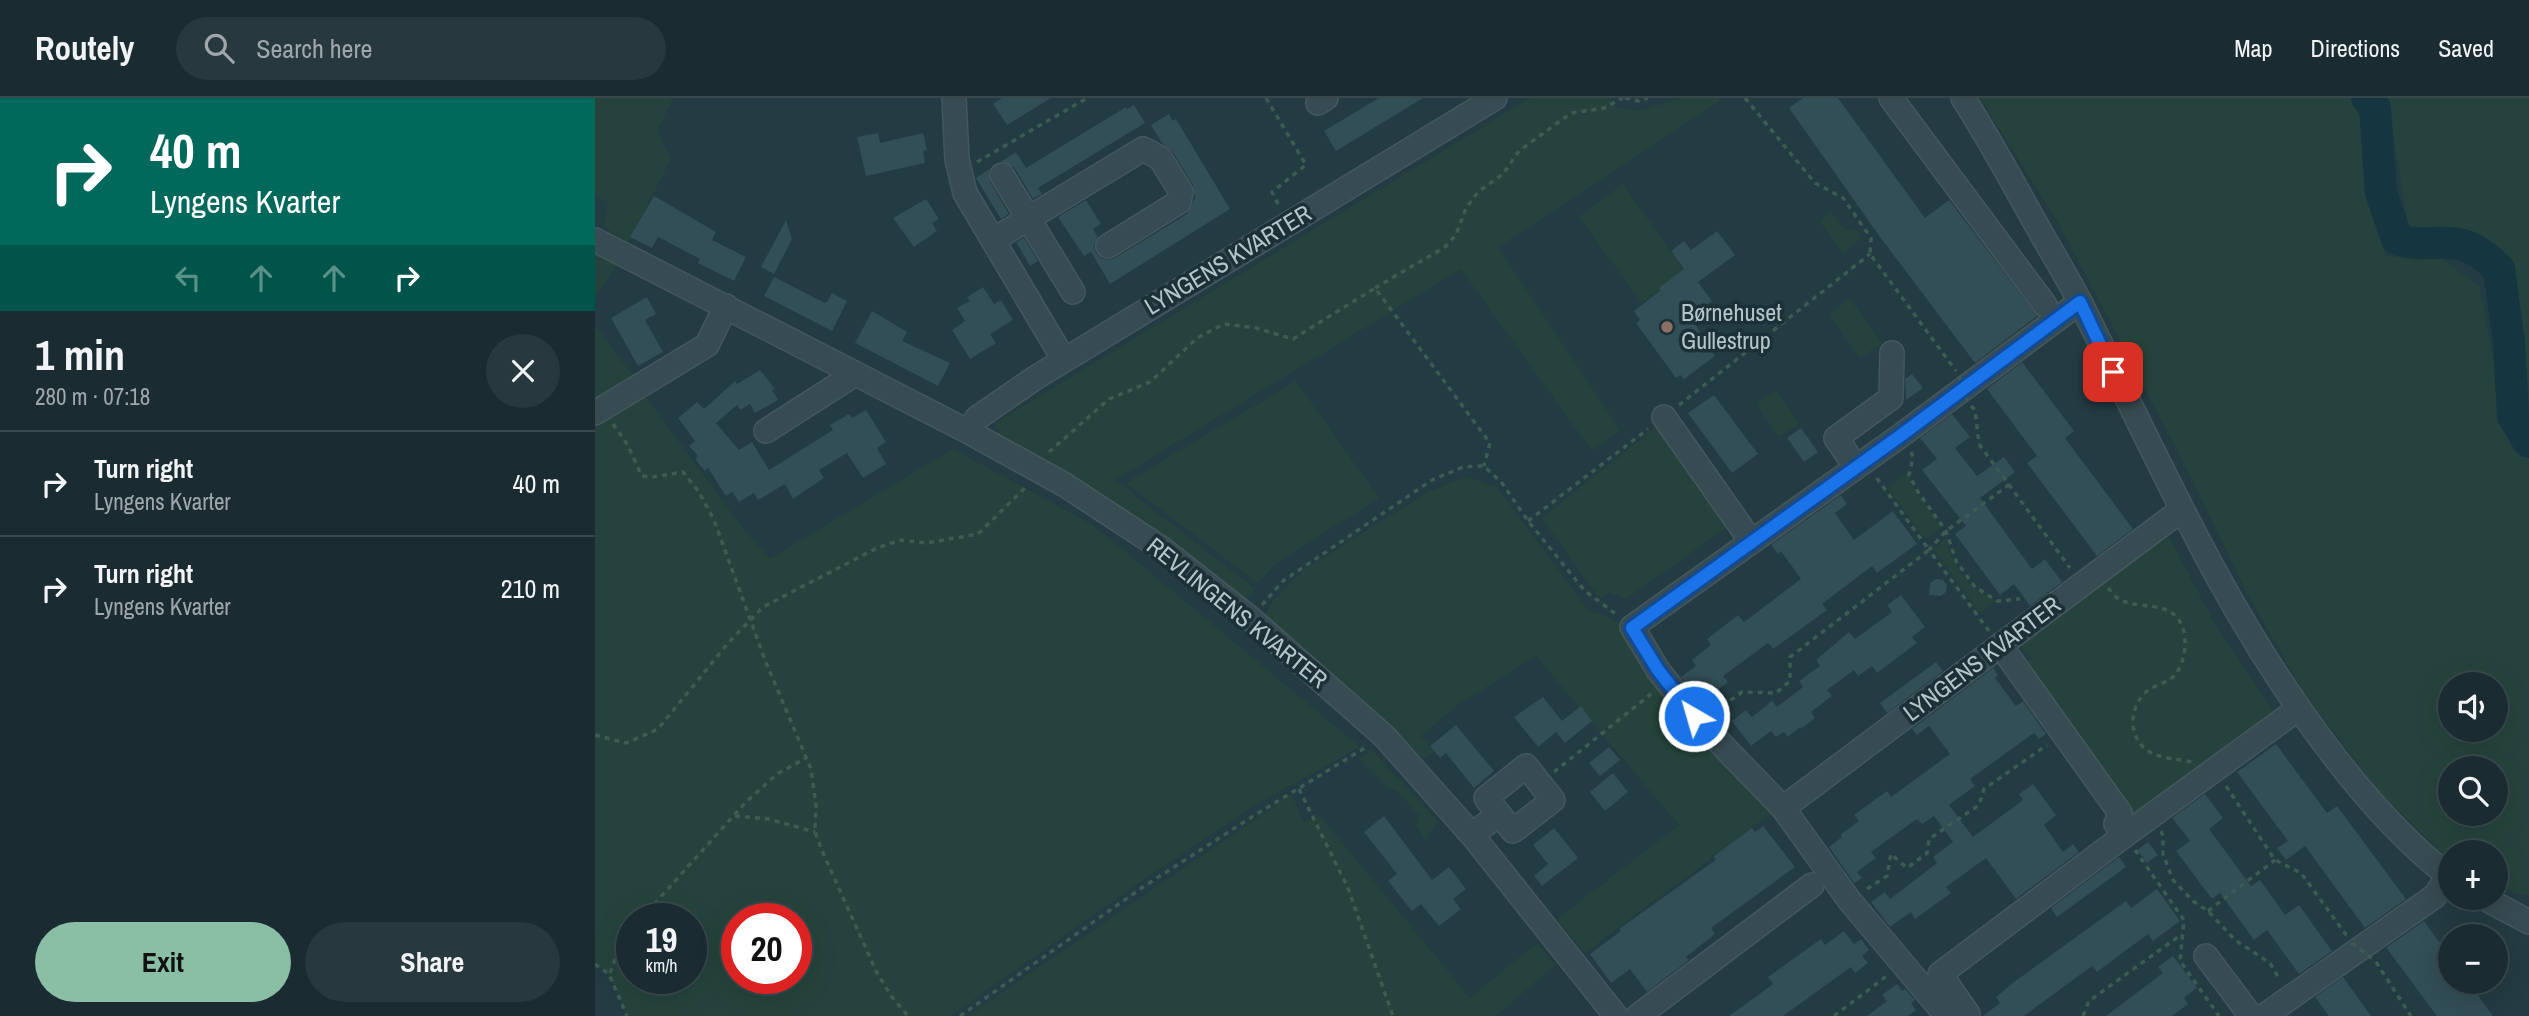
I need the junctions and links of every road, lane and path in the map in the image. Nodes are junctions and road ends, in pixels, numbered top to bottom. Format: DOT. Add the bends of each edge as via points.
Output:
graph roads {
  1 [pos="954,98"];
  2 [pos="1087,98"];
  3 [pos="1266,98"];
  4 [pos="1624,98"];
  5 [pos="1649,98"];
  6 [pos="1745,98"];
  7 [pos="1891,98"];
  8 [pos="1963,98"];
  9 [pos="1489,100"];
  10 [pos="959,170"];
  11 [pos="1002,175"];
  12 [pos="1028,218"];
  13 [pos="1288,224"];
  14 [pos="595,240"];
  15 [pos="993,240"];
  16 [pos="1108,246"];
  17 [pos="1870,254"];
  18 [pos="1375,288"];
  19 [pos="1073,292"];
  20 [pos="2080,302"];
  21 [pos="2046,305"];
  22 [pos="726,306"];
  23 [pos="1892,353"];
  24 [pos="1064,360"];
  25 [pos="855,374"];
  26 [pos="598,411"];
  27 [pos="1664,417"];
  28 [pos="766,431"];
  29 [pos="969,432"];
  30 [pos="1900,436"];
  31 [pos="1860,464"];
  32 [pos="2010,484"];
  33 [pos="2181,511"];
  34 [pos="1528,522"];
  35 [pos="1946,531"];
  36 [pos="1751,541"];
  37 [pos="1930,550"];
  38 [pos="2070,568"];
  39 [pos="2020,599"];
  40 [pos="1250,618"];
  41 [pos="1632,628"];
  42 [pos="2000,645"];
  43 [pos="1667,681"];
  44 [pos="2298,709"];
  45 [pos="2063,734"];
  46 [pos="1384,736"];
  47 [pos="1714,737"];
  48 [pos="806,758"];
  49 [pos="1540,783"];
  50 [pos="1299,788"];
  51 [pos="1783,808"];
  52 [pos="1499,814"];
  53 [pos="2152,815"];
  54 [pos="734,816"];
  55 [pos="815,832"];
  56 [pos="1472,835"];
  57 [pos="2125,835"];
  58 [pos="2275,860"];
  59 [pos="2438,866"];
  60 [pos="1812,885"];
  61 [pos="2438,892"];
  62 [pos="1849,900"];
  63 [pos="655,903"];
  64 [pos="2506,910"];
  65 [pos="2209,911"];
  66 [pos="2529,922"];
  67 [pos="2183,934"];
  68 [pos="2353,943"];
  69 [pos="616,956"];
  70 [pos="2206,956"];
  71 [pos="595,964"];
  72 [pos="1908,969"];
  73 [pos="609,974"];
  74 [pos="2290,996"];
  75 [pos="1965,1010"];
  76 [pos="627,1016"];
  77 [pos="908,1016"];
  78 [pos="960,1016"];
  79 [pos="1393,1016"];
  80 [pos="1616,1016"];
  81 [pos="1638,1016"];
  82 [pos="1834,1016"];
  83 [pos="2083,1016"];
  84 [pos="2219,1016"];
  85 [pos="2251,1016"];
  86 [pos="2264,1016"];
  87 [pos="2411,1016"];
  1 -- 10 [label="street"];
  2 -- 10 [label="path"];
  3 -- 13 [label="path" via="1305,165 1272,192"];
  4 -- 5 [label="path"];
  4 -- 18 [label="path" via="1571,113 1519,151 1503,174 1478,192 1445,247"];
  6 -- 17 [label="path" via="1815,183 1843,198 1871,239"];
  7 -- 21 [label="street"];
  8 -- 20 [label="street"];
  9 -- 13 [label="street, LYNGENS KVARTER"];
  10 -- 15 [label="street" via="965,193"];
  11 -- 12 [label="street"];
  12 -- 15 [label="street"];
  12 -- 16 [label="street" via="1143,149 1160,158 1181,192 1179,202"];
  12 -- 19 [label="street"];
  13 -- 24 [label="street, LYNGENS KVARTER"];
  14 -- 22 [label="street, REVLINGENS KVARTER"];
  15 -- 24 [label="street"];
  17 -- 27 [label="path"];
  17 -- 32 [label="path, bridge" via="1959,376 1975,410 1979,444"];
  20 -- 30 [label="street"];
  20 -- 33 [label="street"];
  22 -- 25 [label="street, REVLINGENS KVARTER"];
  22 -- 26 [label="street" via="706,345"];
  23 -- 31 [label="street" via="1891,398 1836,438"];
  24 -- 29 [label="street, LYNGENS KVARTER" via="977,418"];
  25 -- 28 [label="street"];
  25 -- 29 [label="street, REVLINGENS KVARTER"];
  26 -- 48 [label="path" via="627,444 642,476 683,472 699,492"];
  27 -- 34 [label="path"];
  27 -- 36 [label="street"];
  29 -- 40 [label="street, REVLINGENS KVARTER" via="1103,509"];
  30 -- 31 [label="street"];
  30 -- 35 [label="path" via="1913,457 1909,475"];
  31 -- 36 [label="street"];
  31 -- 37 [label="path"];
  32 -- 35 [label="path"];
  32 -- 38 [label="path"];
  33 -- 42 [label="street, LYNGENS KVARTER"];
  33 -- 44 [label="street" via="2238,615"];
  34 -- 40 [label="path" via="1502,483 1484,466 1463,467 1431,480 1311,561 1283,582"];
  34 -- 41 [label="path" via="1584,590"];
  35 -- 37 [label="path"];
  35 -- 39 [label="path" via="1956,561 1975,587 1997,601"];
  36 -- 41 [label="street"];
  37 -- 42 [label="path"];
  37 -- 47 [label="path" via="1790,657 1790,681 1776,693 1742,692 1720,708"];
  40 -- 46 [label="street, REVLINGENS KVARTER"];
  41 -- 43 [label="street"];
  42 -- 45 [label="street"];
  42 -- 51 [label="street, LYNGENS KVARTER"];
  43 -- 47 [label="street"];
  43 -- 49 [label="path"];
  44 -- 53 [label="street"];
  44 -- 59 [label="street" via="2382,816"];
  45 -- 57 [label="street" via="2120,813 2116,824"];
  45 -- 62 [label="path" via="1984,789 1979,805 1929,839 1927,853 1907,868 1891,854 1887,876"];
  46 -- 50 [label="path"];
  46 -- 56 [label="street, REVLINGENS KVARTER"];
  47 -- 51 [label="street"];
  48 -- 54 [label="path" via="777,774"];
  48 -- 55 [label="path" via="817,806"];
  49 -- 52 [label="street" via="1526,766 1486,798"];
  49 -- 52 [label="street" via="1553,800 1513,831"];
  50 -- 78 [label="path" via="1143,887"];
  50 -- 79 [label="path" via="1348,888"];
  51 -- 62 [label="street"];
  52 -- 56 [label="street"];
  53 -- 57 [label="street"];
  53 -- 65 [label="path" via="2164,836 2163,854 2173,880"];
  54 -- 55 [label="path" via="769,819"];
  54 -- 63 [label="path"];
  55 -- 77 [label="path" via="877,973"];
  56 -- 80 [label="street, REVLINGENS KVARTER"];
  57 -- 67 [label="path" via="2185,920"];
  57 -- 75 [label="street" via="1940,974"];
  58 -- 65 [label="path"];
  60 -- 81 [label="street"];
  61 -- 74 [label="street"];
  62 -- 72 [label="street"];
  64 -- 66 [label="street"];
  65 -- 74 [label="path" via="2235,940 2270,963"];
  67 -- 83 [label="path" via="2089,1001"];
  67 -- 84 [label="path" via="2181,961"];
  68 -- 87 [label="path, bridge" via="2374,960"];
  69 -- 73 [label="path"];
  70 -- 85 [label="street"];
  71 -- 73 [label="path"];
  72 -- 75 [label="street" via="1939,1007"];
  72 -- 82 [label="path" via="1883,977"];
  73 -- 76 [label="path"];
  74 -- 86 [label="street"];
}
